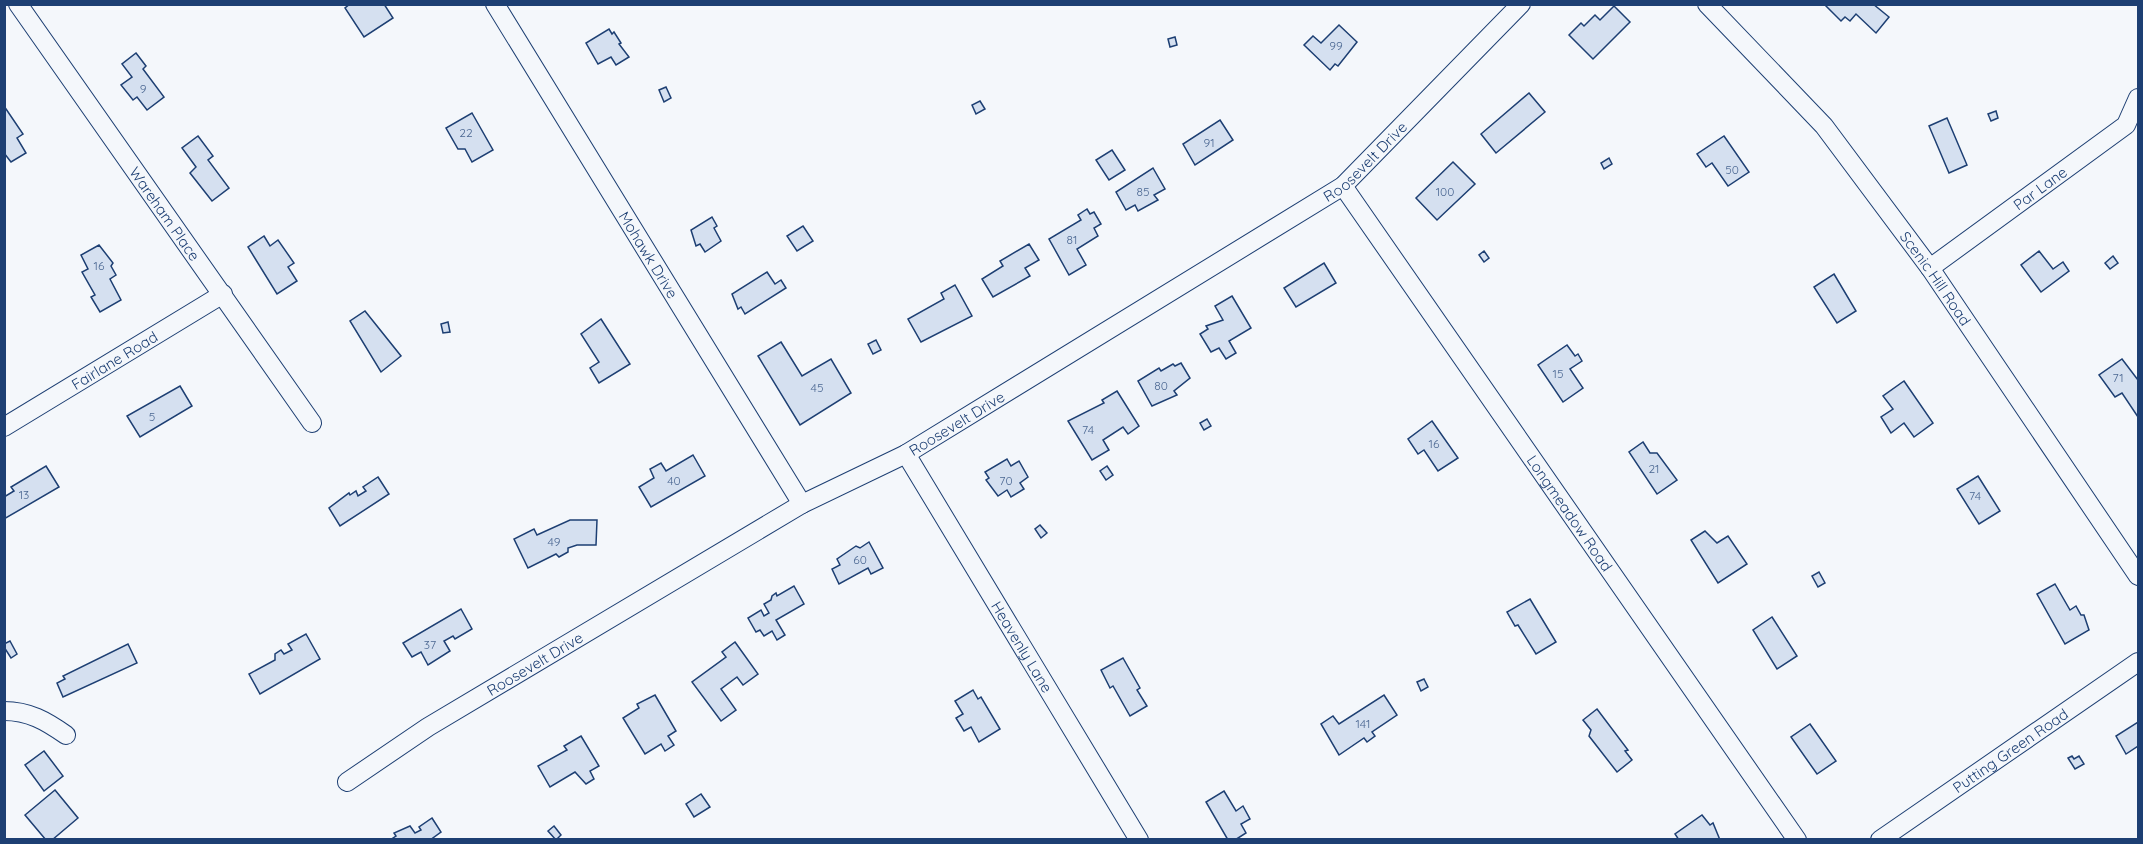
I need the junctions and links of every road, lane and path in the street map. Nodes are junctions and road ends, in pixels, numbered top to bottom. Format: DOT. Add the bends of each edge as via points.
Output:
graph roads {
  1 [pos="18,4"];
  2 [pos="495,4"];
  3 [pos="1521,4"];
  4 [pos="1707,4"];
  5 [pos="2139,98"];
  6 [pos="1342,186"];
  7 [pos="1930,267"];
  8 [pos="223,294"];
  9 [pos="312,423"];
  10 [pos="4,428"];
  11 [pos="906,453"];
  12 [pos="802,504"];
  13 [pos="2139,576"];
  14 [pos="2139,662"];
  15 [pos="4,711"];
  16 [pos="66,735"];
  17 [pos="347,782"];
  18 [pos="1139,840"];
  19 [pos="1797,840"];
  20 [pos="1880,840"];
  1 -- 8 [label="street, Wareham Place"];
  2 -- 12 [label="street, Mohawk Drive"];
  3 -- 6 [label="street, Roosevelt Drive"];
  4 -- 7 [label="street, Scenic Hill Road" via="1824,126"];
  5 -- 7 [label="street, Par Lane" via="2126,125"];
  6 -- 11 [label="street, Roosevelt Drive"];
  6 -- 19 [label="street, Longmeadow Road"];
  7 -- 13 [label="street, Scenic Hill Road"];
  8 -- 9 [label="street, Wareham Place"];
  8 -- 10 [label="street, Fairlane Road"];
  11 -- 12 [label="street, Roosevelt Drive"];
  11 -- 18 [label="street, Heavenly Lane"];
  12 -- 17 [label="street, Roosevelt Drive" via="428,727"];
  14 -- 20 [label="street, Putting Green Road"];
  15 -- 16 [label="street" via="23,711"];
}
